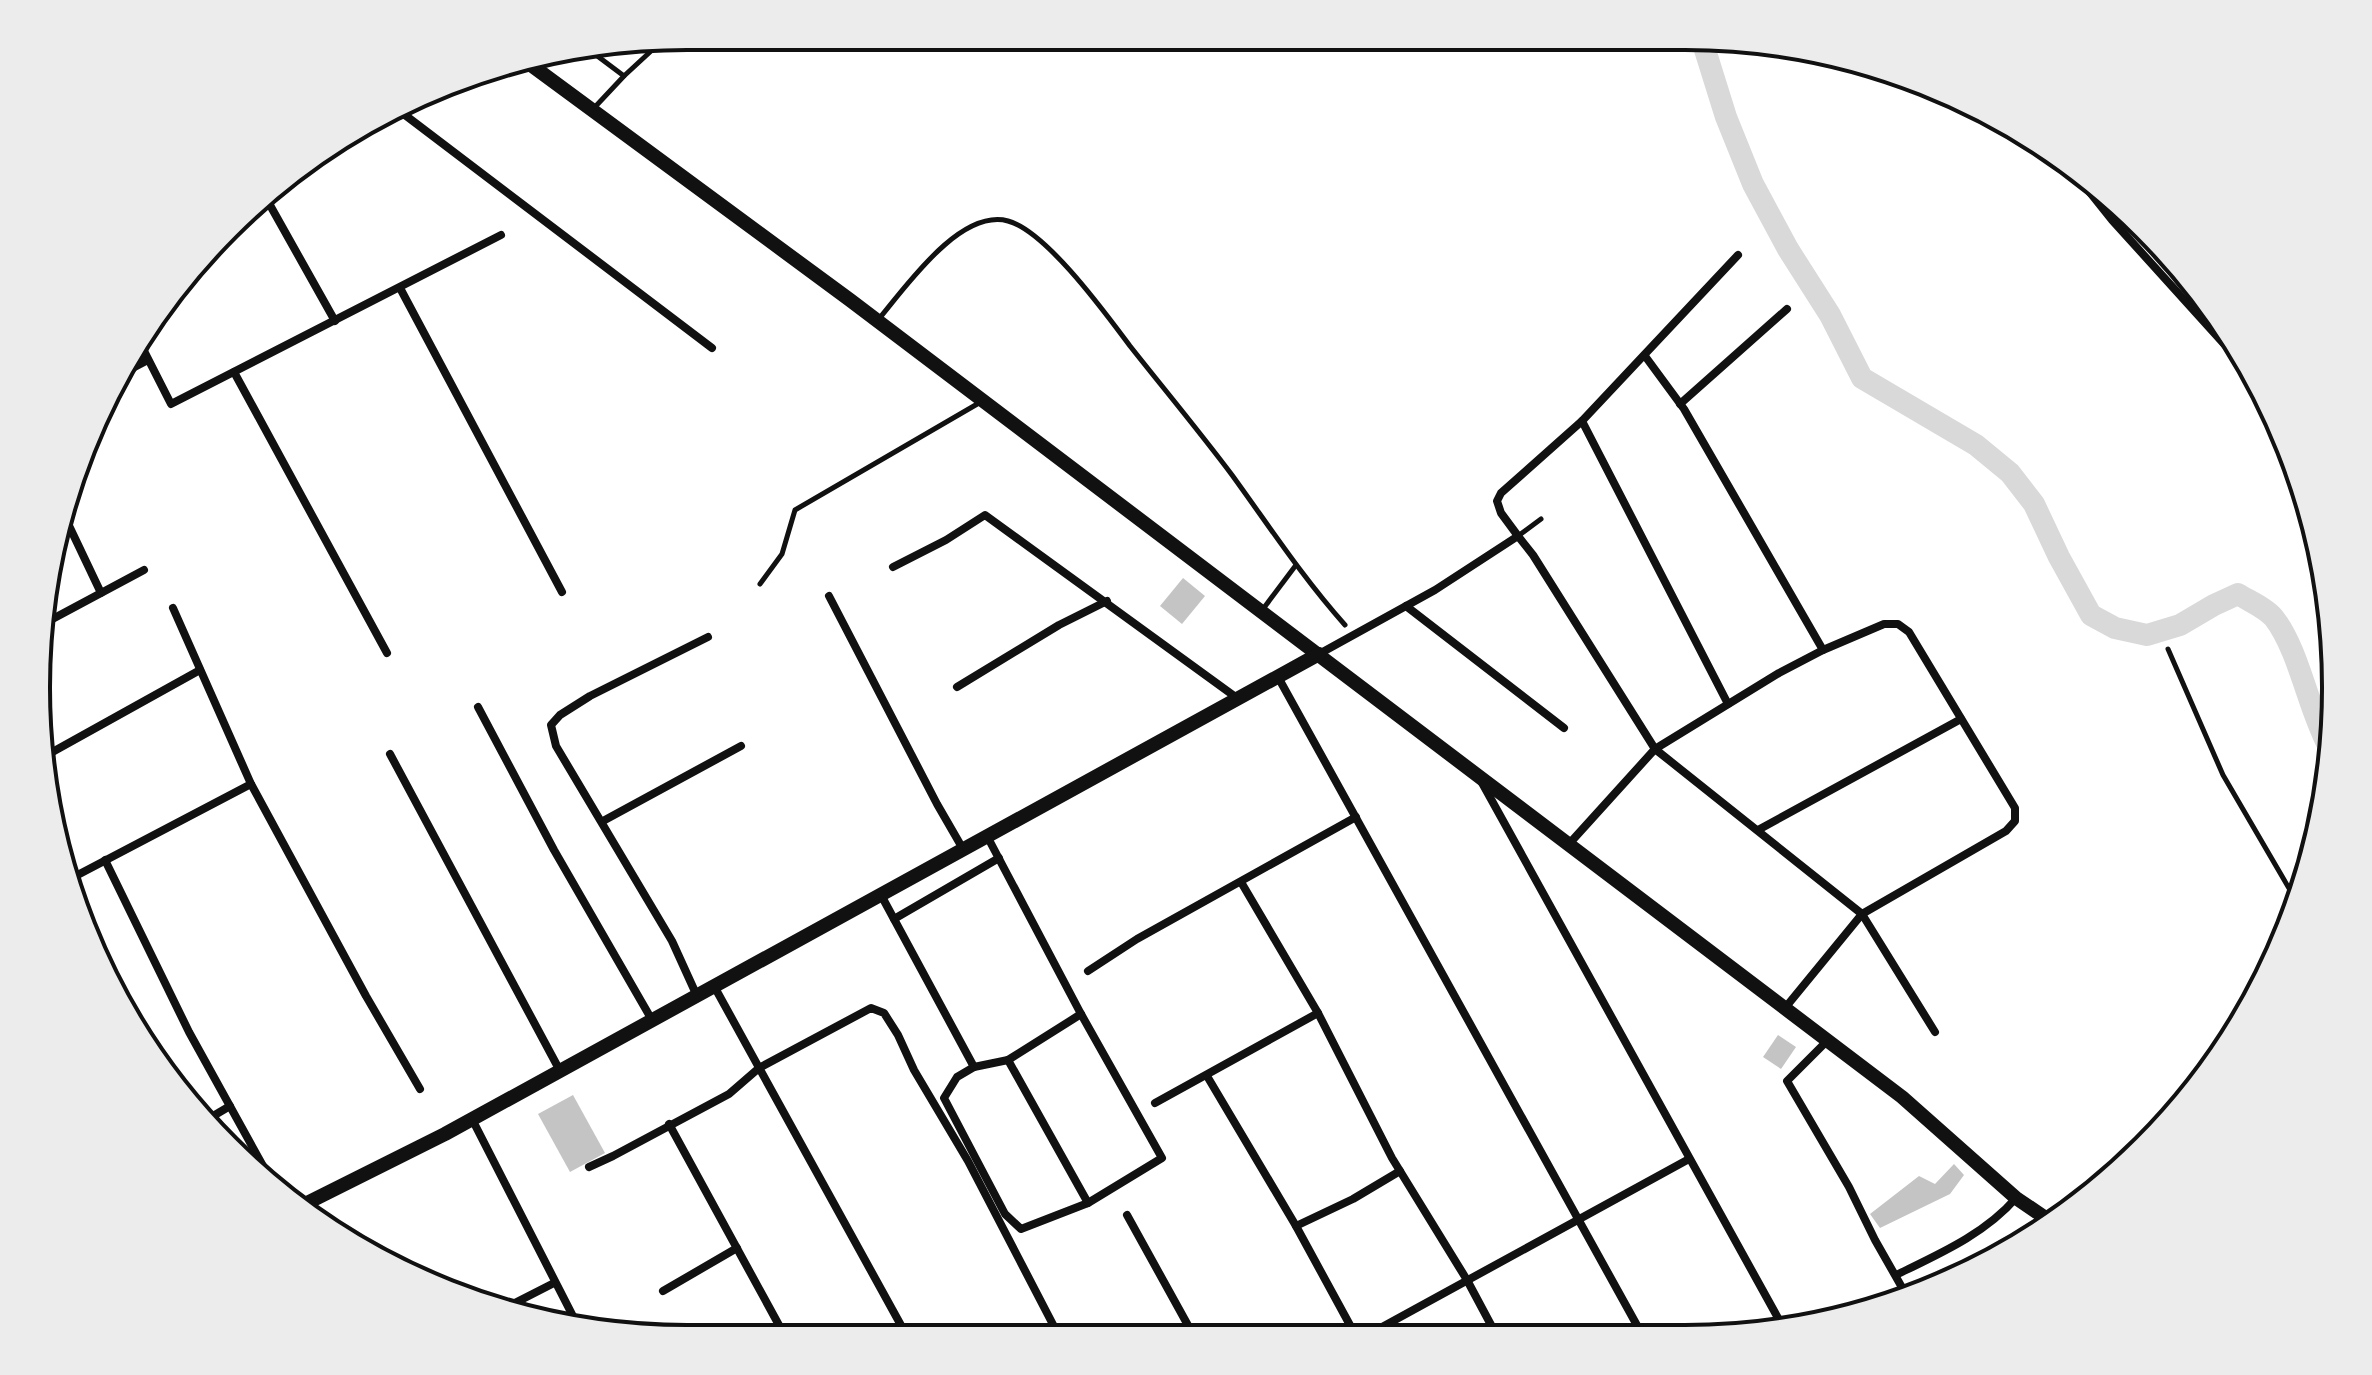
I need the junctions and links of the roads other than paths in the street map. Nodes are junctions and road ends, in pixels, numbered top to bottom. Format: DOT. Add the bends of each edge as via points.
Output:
graph roads {
  1 [pos="651,51"];
  2 [pos="597,56"];
  3 [pos="536,69"];
  4 [pos="624,76"];
  5 [pos="592,110"];
  6 [pos="406,116"];
  7 [pos="2098,202"];
  8 [pos="270,205"];
  9 [pos="501,235"];
  10 [pos="1738,255"];
  11 [pos="400,288"];
  12 [pos="1787,309"];
  13 [pos="335,321"];
  14 [pos="878,321"];
  15 [pos="2217,336"];
  16 [pos="712,348"];
  17 [pos="145,353"];
  18 [pos="1645,356"];
  19 [pos="148,360"];
  20 [pos="137,366"];
  21 [pos="234,372"];
  22 [pos="983,400"];
  23 [pos="1680,404"];
  24 [pos="1582,421"];
  25 [pos="1541,519"];
  26 [pos="71,529"];
  27 [pos="1518,536"];
  28 [pos="1296,565"];
  29 [pos="893,567"];
  30 [pos="144,570"];
  31 [pos="760,584"];
  32 [pos="562,592"];
  33 [pos="101,593"];
  34 [pos="829,596"];
  35 [pos="1107,601"];
  36 [pos="1406,606"];
  37 [pos="173,608"];
  38 [pos="1262,611"];
  39 [pos="54,618"];
  40 [pos="1345,625"];
  41 [pos="708,637"];
  42 [pos="2168,649"];
  43 [pos="1823,650"];
  44 [pos="387,653"];
  45 [pos="1319,654"];
  46 [pos="200,670"];
  47 [pos="1278,677"];
  48 [pos="957,687"];
  49 [pos="1238,699"];
  50 [pos="1728,704"];
  51 [pos="478,707"];
  52 [pos="1961,719"];
  53 [pos="1564,728"];
  54 [pos="741,746"];
  55 [pos="1655,749"];
  56 [pos="53,752"];
  57 [pos="390,754"];
  58 [pos="1477,774"];
  59 [pos="251,784"];
  60 [pos="1356,817"];
  61 [pos="603,821"];
  62 [pos="1758,830"];
  63 [pos="987,836"];
  64 [pos="1569,844"];
  65 [pos="963,849"];
  66 [pos="105,860"];
  67 [pos="1000,860"];
  68 [pos="79,874"];
  69 [pos="1241,882"];
  70 [pos="2289,888"];
  71 [pos="881,895"];
  72 [pos="1862,914"];
  73 [pos="895,921"];
  74 [pos="1088,971"];
  75 [pos="714,986"];
  76 [pos="697,996"];
  77 [pos="1785,1008"];
  78 [pos="1318,1013"];
  79 [pos="1081,1014"];
  80 [pos="652,1020"];
  81 [pos="1935,1032"];
  82 [pos="1828,1040"];
  83 [pos="1008,1060"];
  84 [pos="974,1067"];
  85 [pos="759,1068"];
  86 [pos="559,1069"];
  87 [pos="1207,1076"];
  88 [pos="420,1089"];
  89 [pos="1155,1103"];
  90 [pos="230,1106"];
  91 [pos="215,1115"];
  92 [pos="472,1119"];
  93 [pos="669,1124"];
  94 [pos="1689,1159"];
  95 [pos="260,1160"];
  96 [pos="589,1167"];
  97 [pos="1400,1171"];
  98 [pos="2016,1198"];
  99 [pos="310,1201"];
  100 [pos="1088,1203"];
  101 [pos="1127,1215"];
  102 [pos="2042,1216"];
  103 [pos="1579,1219"];
  104 [pos="1296,1226"];
  105 [pos="737,1248"];
  106 [pos="1896,1275"];
  107 [pos="1467,1280"];
  108 [pos="554,1283"];
  109 [pos="1902,1286"];
  110 [pos="663,1291"];
  111 [pos="518,1301"];
  112 [pos="572,1314"];
  113 [pos="1778,1318"];
  114 [pos="779,1325"];
  115 [pos="901,1325"];
  116 [pos="1053,1325"];
  117 [pos="1188,1325"];
  118 [pos="1352,1325"];
  119 [pos="1383,1325"];
  120 [pos="1491,1325"];
  121 [pos="1637,1325"];
  1 -- 4 [label="lane"];
  2 -- 4 [label="lane"];
  3 -- 5 [label="street"];
  4 -- 5 [label="lane"];
  5 -- 14 [label="street"];
  6 -- 16 [label="street"];
  7 -- 15 [label="street"];
  8 -- 13 [label="street"];
  9 -- 11 [label="street"];
  10 -- 18 [label="street"];
  11 -- 13 [label="street"];
  11 -- 32 [label="street"];
  12 -- 23 [label="street"];
  13 -- 21 [label="street"];
  14 -- 22 [label="street"];
  14 -- 28 [label="lane" via="937,251 961,232 986,222 1008,221 1030,233 1074,274"];
  17 -- 19 [label="street"];
  18 -- 23 [label="street"];
  18 -- 24 [label="street"];
  19 -- 20 [label="street"];
  19 -- 21 [label="street" via="171,404"];
  21 -- 44 [label="street"];
  22 -- 31 [label="lane" via="795,510 782,554"];
  22 -- 38 [label="street"];
  23 -- 43 [label="street"];
  24 -- 27 [label="street" via="1501,493 1501,513"];
  24 -- 50 [label="street"];
  25 -- 27 [label="lane"];
  26 -- 33 [label="street"];
  27 -- 36 [label="street"];
  27 -- 55 [label="street"];
  28 -- 38 [label="lane"];
  28 -- 40 [label="lane"];
  29 -- 35 [label="street" via="985,515"];
  30 -- 33 [label="street"];
  33 -- 39 [label="street"];
  34 -- 65 [label="street"];
  35 -- 48 [label="street"];
  35 -- 49 [label="street"];
  36 -- 45 [label="street"];
  36 -- 53 [label="street"];
  37 -- 46 [label="street"];
  38 -- 45 [label="street"];
  41 -- 61 [label="street" via="590,696 551,725 556,746"];
  42 -- 70 [label="lane" via="2223,775"];
  43 -- 50 [label="street"];
  43 -- 52 [label="street" via="1884,624 1898,624 1909,632"];
  45 -- 47 [label="street"];
  45 -- 58 [label="street"];
  46 -- 56 [label="street"];
  46 -- 59 [label="street"];
  47 -- 49 [label="street"];
  47 -- 60 [label="street"];
  49 -- 63 [label="street"];
  50 -- 55 [label="street"];
  51 -- 80 [label="street"];
  52 -- 62 [label="street"];
  52 -- 72 [label="street" via="2015,808 2015,821"];
  54 -- 61 [label="street"];
  55 -- 62 [label="street"];
  55 -- 64 [label="street"];
  57 -- 86 [label="street"];
  58 -- 64 [label="street"];
  58 -- 94 [label="street"];
  59 -- 66 [label="street"];
  59 -- 88 [label="street"];
  60 -- 69 [label="street"];
  60 -- 103 [label="street"];
  61 -- 76 [label="street" via="672,941"];
  62 -- 72 [label="street"];
  63 -- 65 [label="street"];
  63 -- 67 [label="street"];
  64 -- 77 [label="street"];
  65 -- 71 [label="street"];
  66 -- 68 [label="street"];
  66 -- 90 [label="street"];
  67 -- 73 [label="street"];
  67 -- 79 [label="street"];
  69 -- 74 [label="street"];
  69 -- 78 [label="street"];
  71 -- 73 [label="street"];
  71 -- 75 [label="street"];
  72 -- 77 [label="street"];
  72 -- 81 [label="street"];
  73 -- 84 [label="street"];
  75 -- 76 [label="street"];
  75 -- 85 [label="street"];
  76 -- 80 [label="street"];
  77 -- 82 [label="street"];
  78 -- 87 [label="street"];
  78 -- 97 [label="street"];
  79 -- 83 [label="street"];
  79 -- 100 [label="street" via="1162,1158"];
  80 -- 86 [label="street"];
  82 -- 98 [label="street"];
  82 -- 106 [label="street" via="1787,1081"];
  83 -- 84 [label="street"];
  83 -- 100 [label="street"];
  84 -- 100 [label="street" via="957,1077 944,1098 1005,1214 1021,1229"];
  85 -- 93 [label="street" via="729,1094"];
  85 -- 115 [label="street"];
  85 -- 116 [label="street" via="871,1008 884,1013"];
  86 -- 92 [label="street"];
  87 -- 89 [label="street"];
  87 -- 104 [label="street"];
  90 -- 91 [label="street"];
  90 -- 95 [label="street"];
  92 -- 99 [label="street"];
  92 -- 108 [label="street"];
  93 -- 96 [label="street"];
  93 -- 105 [label="street"];
  94 -- 103 [label="street"];
  94 -- 113 [label="street"];
  97 -- 104 [label="street"];
  97 -- 107 [label="street"];
  98 -- 102 [label="street"];
  98 -- 106 [label="street" via="1998,1219"];
  101 -- 117 [label="street"];
  103 -- 107 [label="street"];
  103 -- 121 [label="street"];
  104 -- 118 [label="street"];
  105 -- 110 [label="street"];
  105 -- 114 [label="street"];
  106 -- 109 [label="street"];
  107 -- 119 [label="street"];
  107 -- 120 [label="street"];
  108 -- 111 [label="street"];
  108 -- 112 [label="street"];
}
